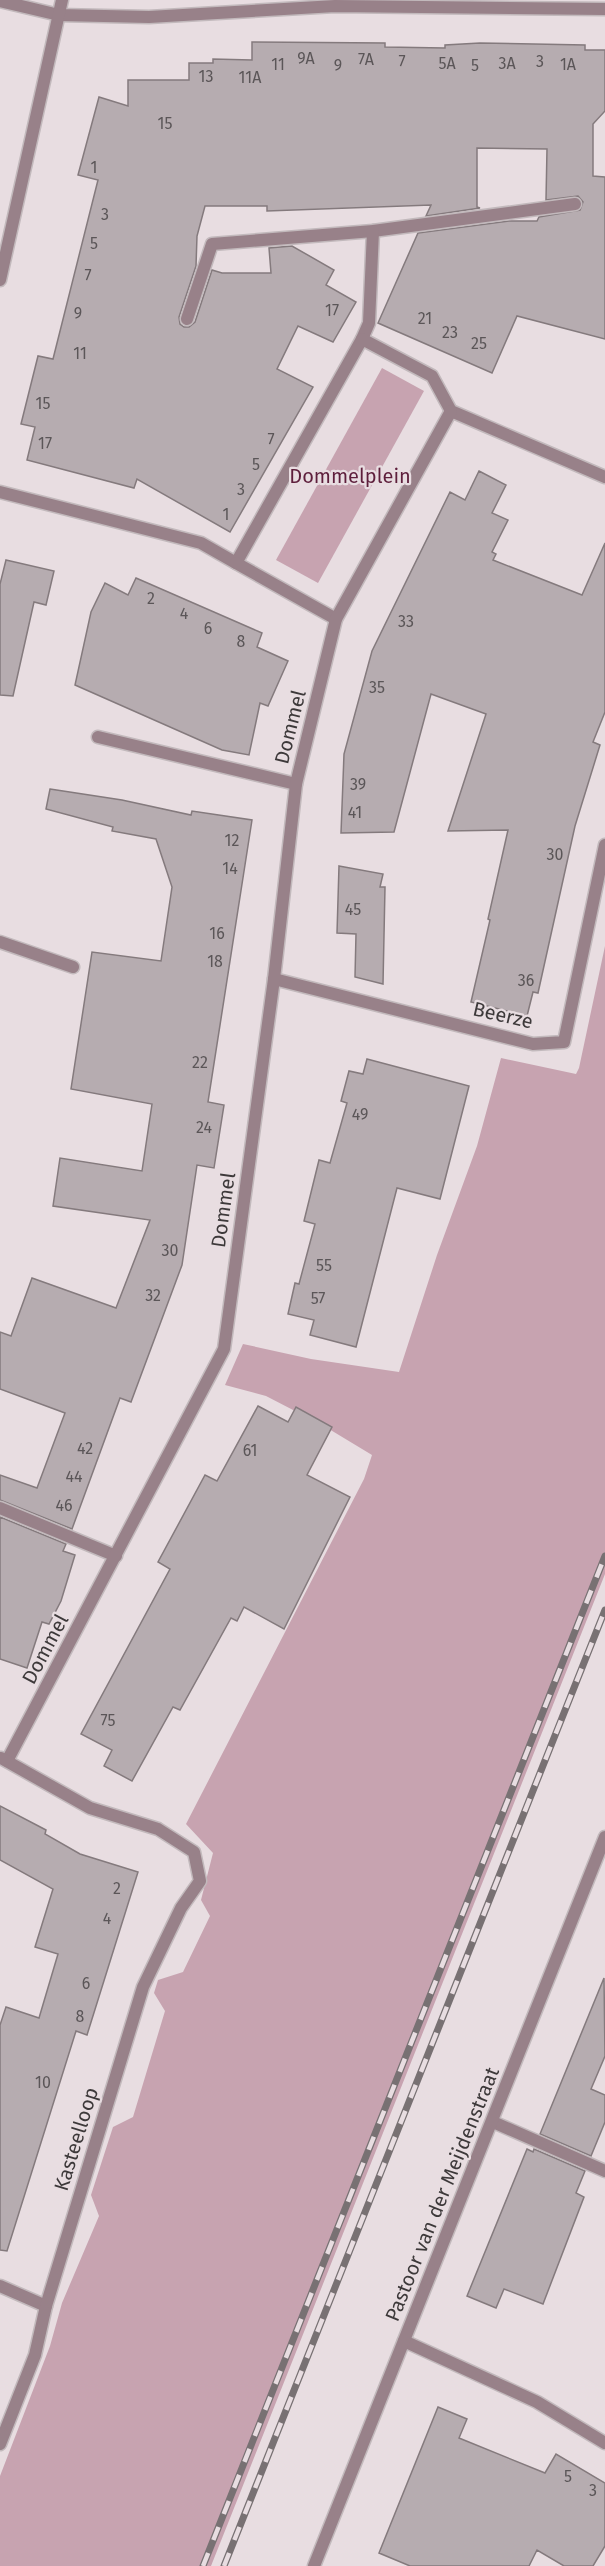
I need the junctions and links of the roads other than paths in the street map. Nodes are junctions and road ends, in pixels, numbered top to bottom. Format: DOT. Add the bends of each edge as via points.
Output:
graph roads {
  1 [pos="62,0"];
  2 [pos="0,1"];
  3 [pos="605,9"];
  4 [pos="59,15"];
  5 [pos="575,204"];
  6 [pos="373,231"];
  7 [pos="0,280"];
  8 [pos="187,319"];
  9 [pos="362,339"];
  10 [pos="451,411"];
  11 [pos="605,477"];
  12 [pos="0,492"];
  13 [pos="236,563"];
  14 [pos="336,619"];
  15 [pos="98,738"];
  16 [pos="296,784"];
  17 [pos="605,844"];
  18 [pos="0,942"];
  19 [pos="73,967"];
  20 [pos="274,979"];
  21 [pos="0,1508"];
  22 [pos="116,1556"];
  23 [pos="4,1759"];
  24 [pos="605,1837"];
  25 [pos="194,1852"];
  26 [pos="493,2122"];
  27 [pos="605,2171"];
  28 [pos="0,2286"];
  29 [pos="46,2306"];
  30 [pos="404,2341"];
  31 [pos="605,2443"];
  32 [pos="0,2444"];
  33 [pos="314,2566"];
  1 -- 4 [label="street"];
  2 -- 4 [label="street"];
  3 -- 4 [label="street" via="335,6 149,17"];
  4 -- 7 [label="street"];
  5 -- 6 [label="street"];
  6 -- 8 [label="street" via="212,244"];
  6 -- 9 [label="street" via="369,323"];
  9 -- 10 [label="street" via="432,376"];
  9 -- 13 [label="street"];
  10 -- 11 [label="street"];
  10 -- 14 [label="street, Dommel"];
  12 -- 13 [label="street" via="201,543"];
  13 -- 14 [label="street"];
  14 -- 16 [label="street, Dommel"];
  15 -- 16 [label="street"];
  16 -- 20 [label="street, Dommel"];
  17 -- 20 [label="street, Beerze" via="564,1042 533,1044"];
  18 -- 19 [label="street"];
  20 -- 22 [label="street, Dommel" via="224,1349"];
  21 -- 22 [label="street"];
  22 -- 23 [label="street, Dommel"];
  23 -- 25 [label="street, Dommel" via="90,1808 158,1829"];
  24 -- 26 [label="street, Pastoor van der Meijdenstraat"];
  25 -- 29 [label="street, Kasteelloop" via="201,1881 181,1908 143,1987"];
  26 -- 27 [label="street"];
  26 -- 30 [label="street, Pastoor van der Meijdenstraat"];
  28 -- 29 [label="street"];
  29 -- 32 [label="street, Kasteelloop" via="35,2355"];
  30 -- 31 [label="street" via="537,2402"];
  30 -- 33 [label="street, Pastoor van der Meijdenstraat"];
}
